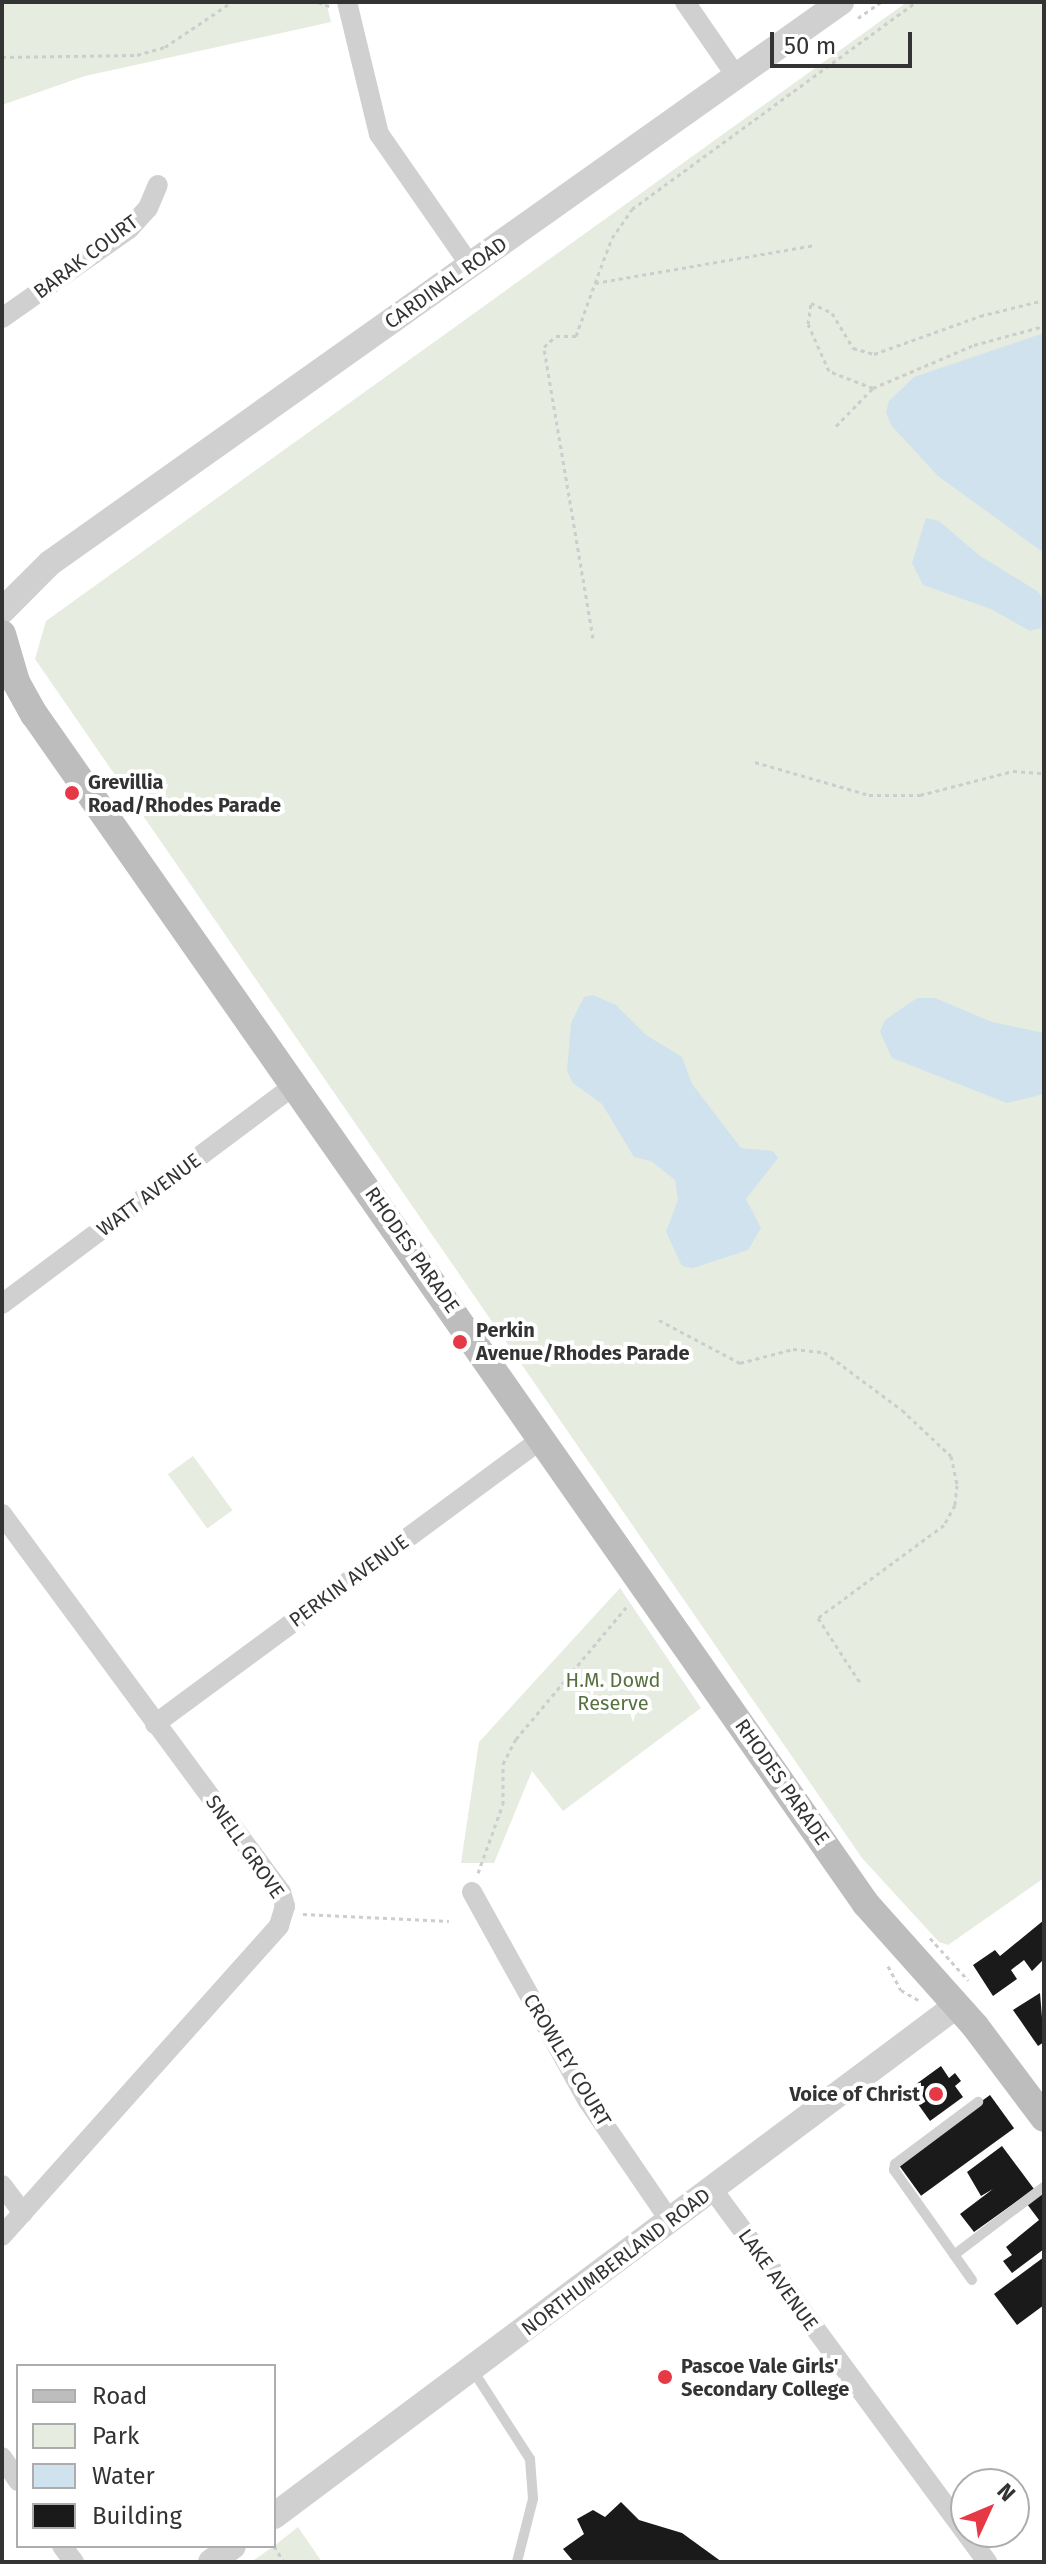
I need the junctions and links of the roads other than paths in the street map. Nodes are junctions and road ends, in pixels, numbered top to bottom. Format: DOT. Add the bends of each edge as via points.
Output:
graph roads {
  1 [pos="685,2"];
  2 [pos="841,2"];
  3 [pos="338,4"];
  4 [pos="736,76"];
  5 [pos="158,185"];
  6 [pos="470,265"];
  7 [pos="4,313"];
  8 [pos="50,563"];
  9 [pos="2,587"];
  10 [pos="2,611"];
  11 [pos="2,634"];
  12 [pos="9,674"];
  13 [pos="295,1085"];
  14 [pos="2,1304"];
  15 [pos="544,1437"];
  16 [pos="2,1514"];
  17 [pos="155,1724"];
  18 [pos="472,1892"];
  19 [pos="956,2006"];
  20 [pos="978,2102"];
  21 [pos="1044,2118"];
  22 [pos="2,2185"];
  23 [pos="1044,2187"];
  24 [pos="713,2190"];
  25 [pos="23,2213"];
  26 [pos="671,2222"];
  27 [pos="2,2236"];
  28 [pos="954,2255"];
  29 [pos="972,2280"];
  30 [pos="472,2369"];
  31 [pos="2,2457"];
  32 [pos="16,2478"];
  33 [pos="276,2515"];
  34 [pos="230,2548"];
  35 [pos="211,2562"];
  36 [pos="517,2562"];
  37 [pos="987,2562"];
  1 -- 4 [label="street"];
  2 -- 4 [label="street, CARDINAL ROAD"];
  3 -- 6 [label="street" via="379,134"];
  4 -- 6 [label="street, CARDINAL ROAD"];
  5 -- 7 [label="street, BARAK COURT" via="148,208 129,229"];
  6 -- 8 [label="street, CARDINAL ROAD"];
  8 -- 9 [label="street, CARDINAL ROAD"];
  8 -- 10 [label="street, CARDINAL ROAD"];
  11 -- 12 [label="main road, RHODES PARADE"];
  12 -- 13 [label="main road, RHODES PARADE"];
  13 -- 14 [label="street, WATT AVENUE"];
  13 -- 15 [label="main road, RHODES PARADE"];
  15 -- 17 [label="street, PERKIN AVENUE"];
  15 -- 19 [label="main road, RHODES PARADE" via="866,1904"];
  16 -- 17 [label="street, SNELL GROVE"];
  17 -- 25 [label="street, SNELL GROVE" via="281,1892 285,1911 279,1926"];
  18 -- 26 [label="street, CROWLEY COURT" via="588,2101"];
  19 -- 21 [label="main road, RHODES PARADE"];
  19 -- 24 [label="street, NORTHUMBERLAND ROAD"];
  20 -- 28 [label="lane" via="895,2164 897,2177"];
  22 -- 25 [label="street"];
  23 -- 28 [label="lane"];
  24 -- 26 [label="street, NORTHUMBERLAND ROAD"];
  24 -- 37 [label="street, LAKE AVENUE"];
  25 -- 27 [label="street, SNELL GROVE"];
  26 -- 30 [label="street, NORTHUMBERLAND ROAD"];
  28 -- 29 [label="lane"];
  30 -- 33 [label="street, NORTHUMBERLAND ROAD"];
  30 -- 36 [label="lane" via="530,2459 533,2499"];
  31 -- 32 [label="street"];
  34 -- 35 [label="street"];
}
